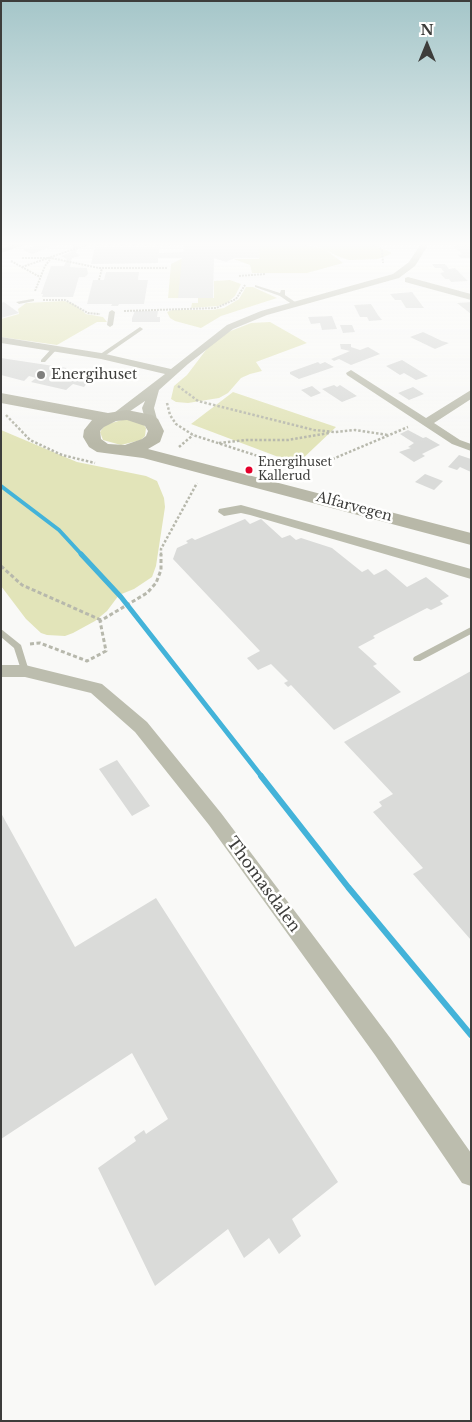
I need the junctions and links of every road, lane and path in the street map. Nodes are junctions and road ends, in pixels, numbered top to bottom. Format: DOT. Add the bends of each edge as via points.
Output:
graph roads {
  1 [pos="86,311"];
  2 [pos="116,311"];
  3 [pos="271,311"];
  4 [pos="112,312"];
  5 [pos="110,325"];
  6 [pos="140,328"];
  7 [pos="1,340"];
  8 [pos="55,348"];
  9 [pos="100,356"];
  10 [pos="43,361"];
  11 [pos="172,372"];
  12 [pos="351,373"];
  13 [pos="181,380"];
  14 [pos="176,384"];
  15 [pos="172,388"];
  16 [pos="154,389"];
  17 [pos="471,393"];
  18 [pos="166,399"];
  19 [pos="2,405"];
  20 [pos="36,406"];
  21 [pos="112,417"];
  22 [pos="426,423"];
  23 [pos="154,427"];
  24 [pos="335,432"];
  25 [pos="192,434"];
  26 [pos="389,436"];
  27 [pos="92,437"];
  28 [pos="216,443"];
  29 [pos="179,447"];
  30 [pos="471,448"];
  31 [pos="127,450"];
  32 [pos="99,463"];
  33 [pos="237,476"];
  34 [pos="200,478"];
  35 [pos="224,512"];
  36 [pos="471,539"];
  37 [pos="1,566"];
  38 [pos="471,574"];
  39 [pos="101,620"];
  40 [pos="471,630"];
  41 [pos="1,632"];
  42 [pos="18,647"];
  43 [pos="417,659"];
  44 [pos="1,671"];
  45 [pos="24,671"];
  46 [pos="471,1174"];
  1 -- 4 [label="path" via="96,315"];
  2 -- 4 [label="path"];
  3 -- 11 [label="street" via="230,327"];
  4 -- 5 [label="lane"];
  6 -- 9 [label="lane"];
  7 -- 8 [label="street"];
  8 -- 9 [label="street"];
  8 -- 10 [label="lane"];
  9 -- 11 [label="street"];
  11 -- 16 [label="street"];
  12 -- 22 [label="street"];
  13 -- 14 [label="path"];
  14 -- 15 [label="path"];
  14 -- 24 [label="path" via="198,401 314,430"];
  16 -- 21 [label="street"];
  16 -- 23 [label="street" via="148,408"];
  17 -- 22 [label="street"];
  18 -- 25 [label="path" via="176,424"];
  19 -- 20 [label="main road"];
  19 -- 32 [label="path" via="30,440 62,456"];
  20 -- 21 [label="main road"];
  20 -- 27 [label="main road"];
  21 -- 23 [label="main road" via="137,416"];
  21 -- 27 [label="main road" via="98,423 92,430"];
  22 -- 26 [label="path"];
  22 -- 30 [label="street"];
  23 -- 31 [label="main road" via="154,438"];
  23 -- 33 [label="main road, Alfarvegen" via="162,440 176,449"];
  24 -- 26 [label="path" via="355,430"];
  24 -- 28 [label="path" via="288,440"];
  25 -- 28 [label="path"];
  25 -- 29 [label="path"];
  26 -- 28 [label="path" via="321,464 301,466 283,465"];
  27 -- 31 [label="main road, Alfarvegen" via="104,448"];
  31 -- 33 [label="main road, Alfarvegen"];
  33 -- 36 [label="main road, Alfarvegen"];
  34 -- 39 [label="path" via="161,549 161,570 156,583 147,593"];
  35 -- 38 [label="street" via="252,512"];
  37 -- 39 [label="path" via="22,585"];
  39 -- 42 [label="path" via="106,651 87,660 40,642"];
  40 -- 43 [label="lane"];
  41 -- 42 [label="lane"];
  42 -- 45 [label="lane"];
  44 -- 45 [label="street, Thomasdalen"];
  45 -- 46 [label="street, Thomasdalen" via="96,688 141,728 227,835 383,1047"];
}
